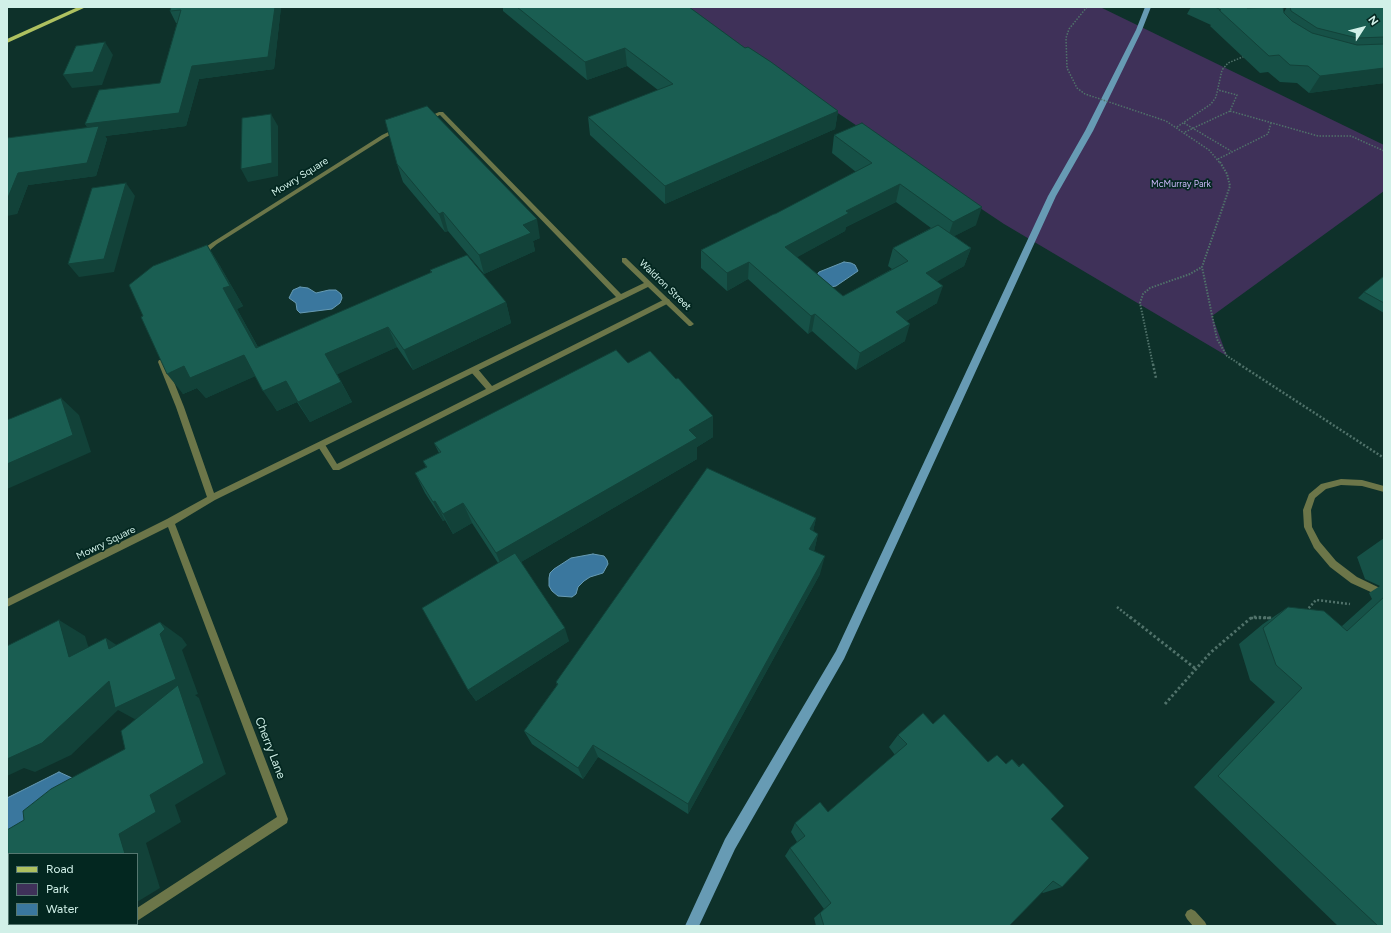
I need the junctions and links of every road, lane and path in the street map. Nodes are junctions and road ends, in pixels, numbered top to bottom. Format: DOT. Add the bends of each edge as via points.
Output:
graph roads {
  1 [pos="83,7"];
  2 [pos="1087,7"];
  3 [pos="7,41"];
  4 [pos="1250,56"];
  5 [pos="1218,90"];
  6 [pos="1230,111"];
  7 [pos="420,122"];
  8 [pos="1184,123"];
  9 [pos="1271,123"];
  10 [pos="405,127"];
  11 [pos="1177,127"];
  12 [pos="1194,128"];
  13 [pos="1185,132"];
  14 [pos="1384,151"];
  15 [pos="1232,152"];
  16 [pos="1218,159"];
  17 [pos="198,257"];
  18 [pos="624,260"];
  19 [pos="1202,267"];
  20 [pos="648,284"];
  21 [pos="620,297"];
  22 [pos="667,302"];
  23 [pos="691,324"];
  24 [pos="160,356"];
  25 [pos="474,370"];
  26 [pos="1156,378"];
  27 [pos="491,390"];
  28 [pos="321,445"];
  29 [pos="1384,458"];
  30 [pos="1384,489"];
  31 [pos="212,498"];
  32 [pos="170,522"];
  33 [pos="1384,594"];
  34 [pos="7,603"];
  35 [pos="1354,604"];
  36 [pos="1117,607"];
  37 [pos="1301,615"];
  38 [pos="1274,618"];
  39 [pos="1196,669"];
  40 [pos="1165,704"];
  41 [pos="138,914"];
  42 [pos="1191,915"];
  43 [pos="1201,926"];
  1 -- 3 [label="main road"];
  2 -- 11 [label="path" via="1069,29 1065,48 1067,68 1077,88 1085,94 1130,108"];
  4 -- 5 [label="path" via="1228,63 1222,70"];
  5 -- 6 [label="path" via="1237,95"];
  5 -- 8 [label="path" via="1211,104"];
  6 -- 9 [label="path"];
  6 -- 12 [label="path"];
  7 -- 21 [label="street" via="441,113"];
  8 -- 11 [label="path"];
  8 -- 12 [label="path"];
  9 -- 14 [label="path" via="1323,136 1351,136"];
  9 -- 15 [label="path" via="1268,134"];
  10 -- 17 [label="street, Mowry Square" via="384,136 215,243"];
  11 -- 13 [label="path"];
  12 -- 13 [label="path"];
  12 -- 15 [label="path"];
  13 -- 16 [label="path"];
  15 -- 16 [label="path"];
  16 -- 19 [label="path" via="1227,174 1230,186"];
  18 -- 20 [label="street, Waldron Street"];
  19 -- 26 [label="path" via="1150,288 1143,294 1140,303"];
  19 -- 29 [label="path" via="1216,339 1227,356"];
  20 -- 21 [label="street, Mowry Square"];
  20 -- 22 [label="street, Waldron Street"];
  21 -- 25 [label="street, Mowry Square"];
  22 -- 23 [label="street, Waldron Street"];
  22 -- 27 [label="street"];
  24 -- 31 [label="street"];
  25 -- 27 [label="street"];
  25 -- 28 [label="street, Mowry Square"];
  27 -- 28 [label="street" via="336,468"];
  28 -- 31 [label="street, Mowry Square"];
  30 -- 33 [label="street" via="1362,483 1341,482 1324,486 1312,496 1307,510 1308,527 1317,545 1333,564 1354,580"];
  31 -- 32 [label="street, Mowry Square"];
  32 -- 34 [label="street, Mowry Square"];
  32 -- 41 [label="street, Cherry Lane" via="283,819"];
  35 -- 37 [label="path" via="1316,600"];
  36 -- 39 [label="path"];
  38 -- 39 [label="path" via="1252,616"];
  39 -- 40 [label="path"];
  42 -- 43 [label="street"];
}
